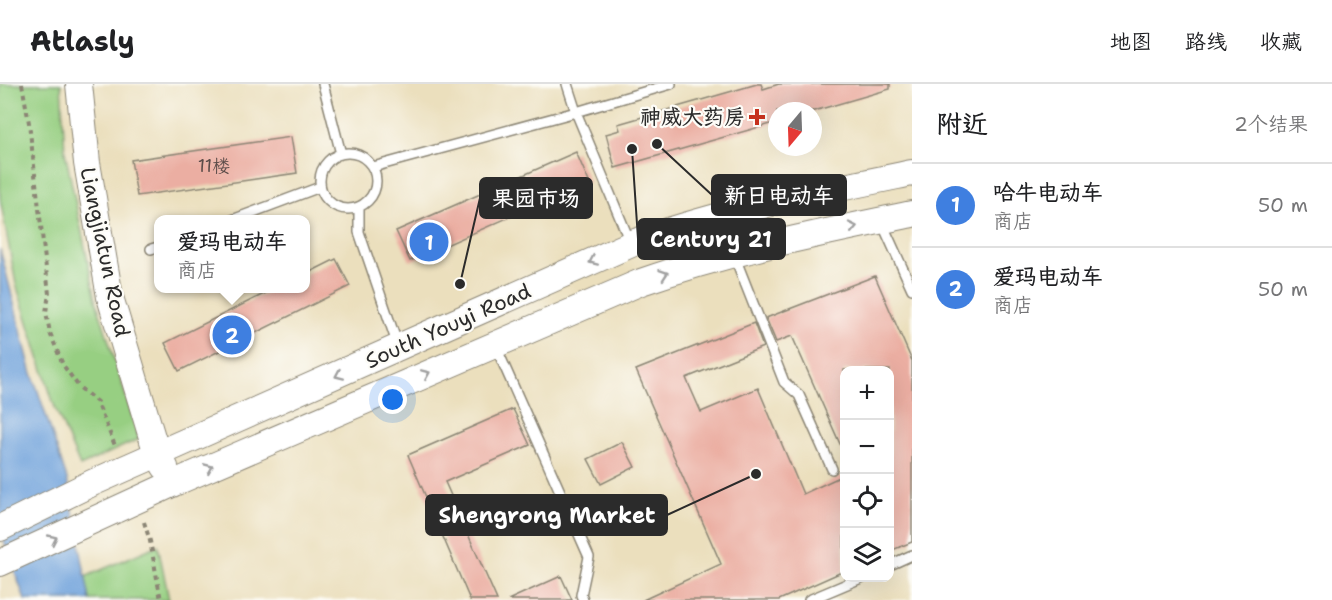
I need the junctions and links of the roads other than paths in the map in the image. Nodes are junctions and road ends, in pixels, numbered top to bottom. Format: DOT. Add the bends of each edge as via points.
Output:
graph roads {
  1 [pos="79,84"];
  2 [pos="323,84"];
  3 [pos="567,84"];
  4 [pos="671,84"];
  5 [pos="576,112"];
  6 [pos="340,154"];
  7 [pos="373,167"];
  8 [pos="912,173"];
  9 [pos="320,187"];
  10 [pos="359,208"];
  11 [pos="912,214"];
  12 [pos="243,215"];
  13 [pos="881,221"];
  14 [pos="631,244"];
  15 [pos="733,253"];
  16 [pos="912,289"];
  17 [pos="495,344"];
  18 [pos="399,348"];
  19 [pos="157,454"];
  20 [pos="832,469"];
  21 [pos="174,483"];
  22 [pos="0,528"];
  23 [pos="912,555"];
  24 [pos="0,563"];
  25 [pos="894,563"];
  26 [pos="852,582"];
  27 [pos="584,600"];
  28 [pos="809,600"];
  1 -- 19 [label="main road, Liangjiatun Road" via="87,163 110,297"];
  2 -- 6 [label="lane"];
  3 -- 5 [label="lane"];
  4 -- 5 [label="lane"];
  5 -- 7 [label="lane"];
  5 -- 14 [label="lane"];
  6 -- 7 [label="lane" via="359,155"];
  6 -- 9 [label="lane" via="321,172"];
  7 -- 10 [label="lane" via="373,195"];
  8 -- 14 [label="main road, South Youyi Road" via="744,208"];
  9 -- 10 [label="lane" via="325,198 340,209"];
  9 -- 12 [label="lane"];
  10 -- 18 [label="lane" via="359,232"];
  11 -- 13 [label="main road, South Youyi Road"];
  15 -- 13 [label="main road, South Youyi Road, one-way"];
  13 -- 16 [label="lane"];
  14 -- 18 [label="main road, South Youyi Road, one-way"];
  17 -- 15 [label="main road, South Youyi Road, one-way" via="641,282"];
  15 -- 20 [label="lane" via="784,382 799,395"];
  21 -- 17 [label="main road, South Youyi Road, one-way"];
  17 -- 27 [label="lane" via="589,557 581,595"];
  18 -- 19 [label="main road, South Youyi Road, one-way"];
  19 -- 21 [label="main road, Liangjiatun Road"];
  19 -- 22 [label="main road, South Youyi Road"];
  24 -- 21 [label="main road, South Youyi Road, one-way"];
  23 -- 25 [label="lane"];
  26 -- 28 [label="lane"];
}
